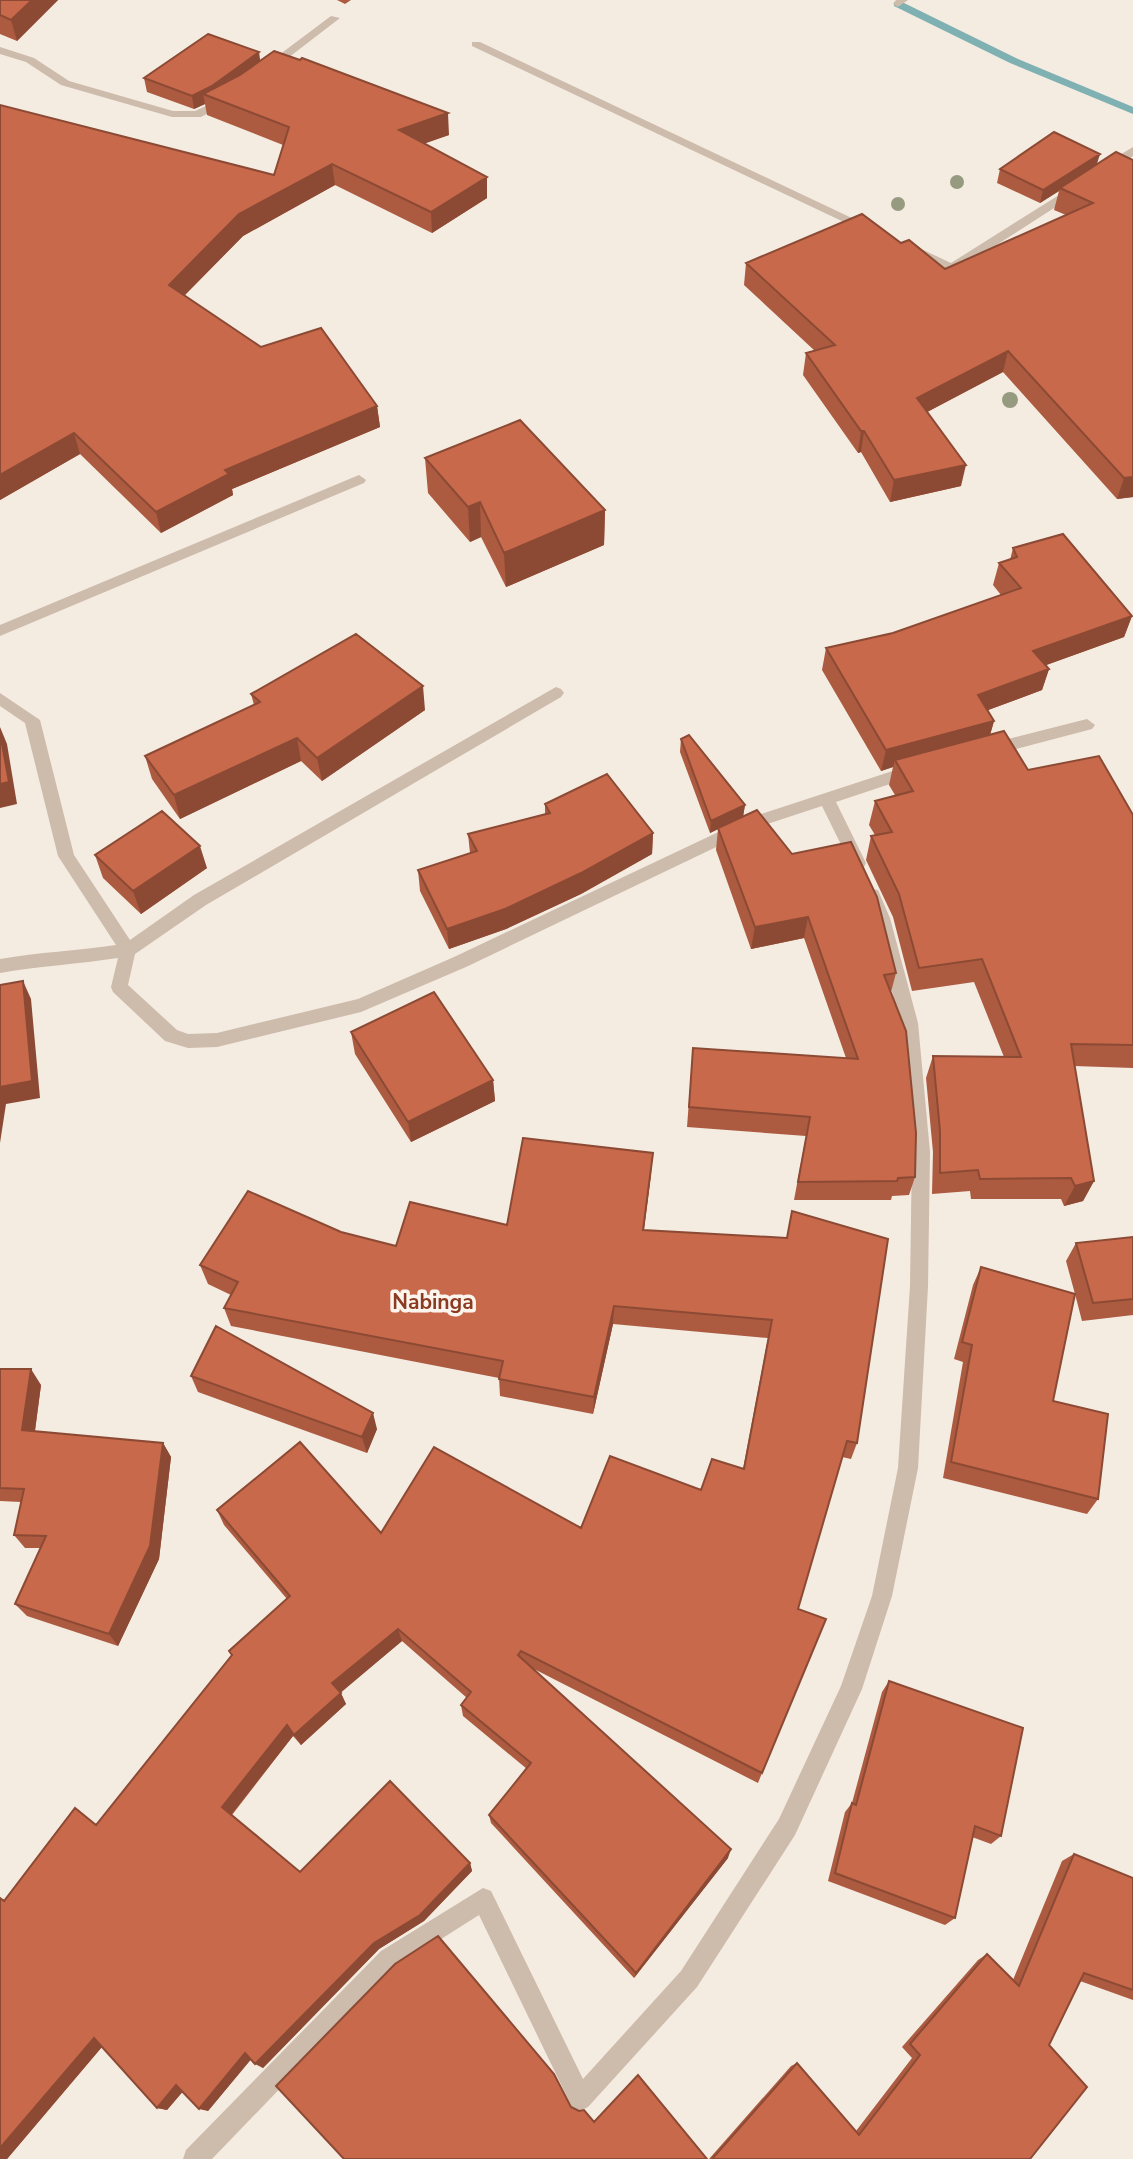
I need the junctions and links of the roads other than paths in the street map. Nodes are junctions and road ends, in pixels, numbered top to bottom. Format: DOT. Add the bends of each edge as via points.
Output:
graph roads {
  1 [pos="335,18"];
  2 [pos="476,44"];
  3 [pos="0,50"];
  4 [pos="252,81"];
  5 [pos="231,96"];
  6 [pos="1133,151"];
  7 [pos="1100,173"];
  8 [pos="1088,180"];
  9 [pos="877,232"];
  10 [pos="902,244"];
  11 [pos="359,480"];
  12 [pos="0,631"];
  13 [pos="556,693"];
  14 [pos="0,699"];
  15 [pos="1087,725"];
  16 [pos="971,755"];
  17 [pos="933,765"];
  18 [pos="826,798"];
  19 [pos="128,950"];
  20 [pos="0,965"];
  21 [pos="195,2159"];
  1 -- 4 [label="street"];
  2 -- 9 [label="street"];
  3 -- 5 [label="street" via="30,60 65,83 182,116 209,111"];
  6 -- 7 [label="street" via="1117,167"];
  8 -- 10 [label="street" via="952,268"];
  11 -- 12 [label="street"];
  13 -- 19 [label="street" via="200,900"];
  14 -- 19 [label="street" via="32,720 66,856"];
  15 -- 16 [label="street"];
  17 -- 18 [label="street"];
  18 -- 19 [label="street" via="752,823 361,1005 217,1040 188,1041 171,1036 143,1012 119,987"];
  18 -- 21 [label="street" via="882,918 909,1023 921,1152 919,1286 908,1468 882,1596 851,1689 787,1827 689,1979 580,2099 483,1899 389,1959"];
  19 -- 20 [label="street"];
}
